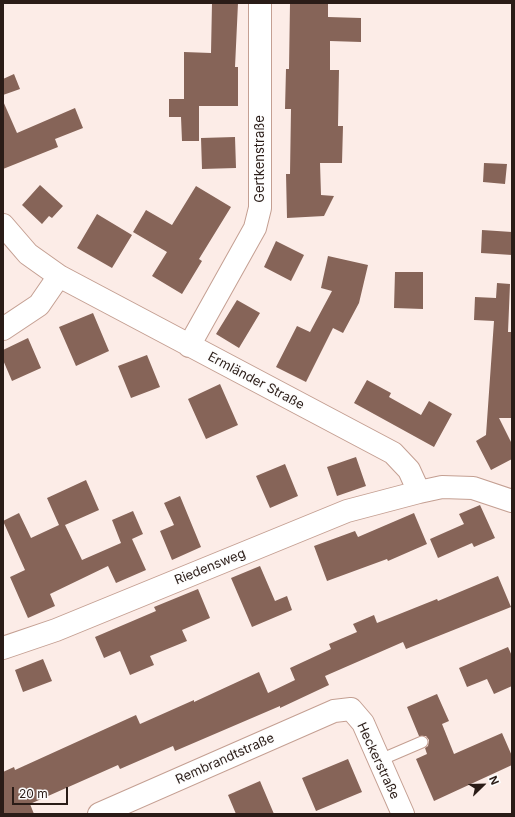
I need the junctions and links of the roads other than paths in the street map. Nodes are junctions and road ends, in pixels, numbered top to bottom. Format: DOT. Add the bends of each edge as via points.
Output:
graph roads {
  1 [pos="260,3"];
  2 [pos="3,225"];
  3 [pos="59,276"];
  4 [pos="3,329"];
  5 [pos="189,346"];
  6 [pos="419,492"];
  7 [pos="512,502"];
  8 [pos="3,648"];
  9 [pos="351,710"];
  10 [pos="422,742"];
  11 [pos="380,760"];
  12 [pos="124,809"];
  13 [pos="99,814"];
  14 [pos="403,814"];
  1 -- 5 [label="street, Gertkenstraße" via="260,208 255,228"];
  2 -- 3 [label="street, Ermländer Straße" via="28,254"];
  3 -- 4 [label="street" via="39,305"];
  3 -- 5 [label="street, Ermländer Straße"];
  5 -- 6 [label="street, Ermländer Straße" via="393,453 409,470"];
  6 -- 7 [label="street" via="442,487 473,488"];
  6 -- 8 [label="street, Riedensweg" via="347,511 56,630"];
  9 -- 11 [label="street, Heckerstraße" via="363,723"];
  9 -- 12 [label="street, Rembrandtstraße" via="334,711"];
  10 -- 11 [label="lane"];
  11 -- 14 [label="street, Heckerstraße"];
  12 -- 13 [label="street, Rembrandtstraße"];
}
